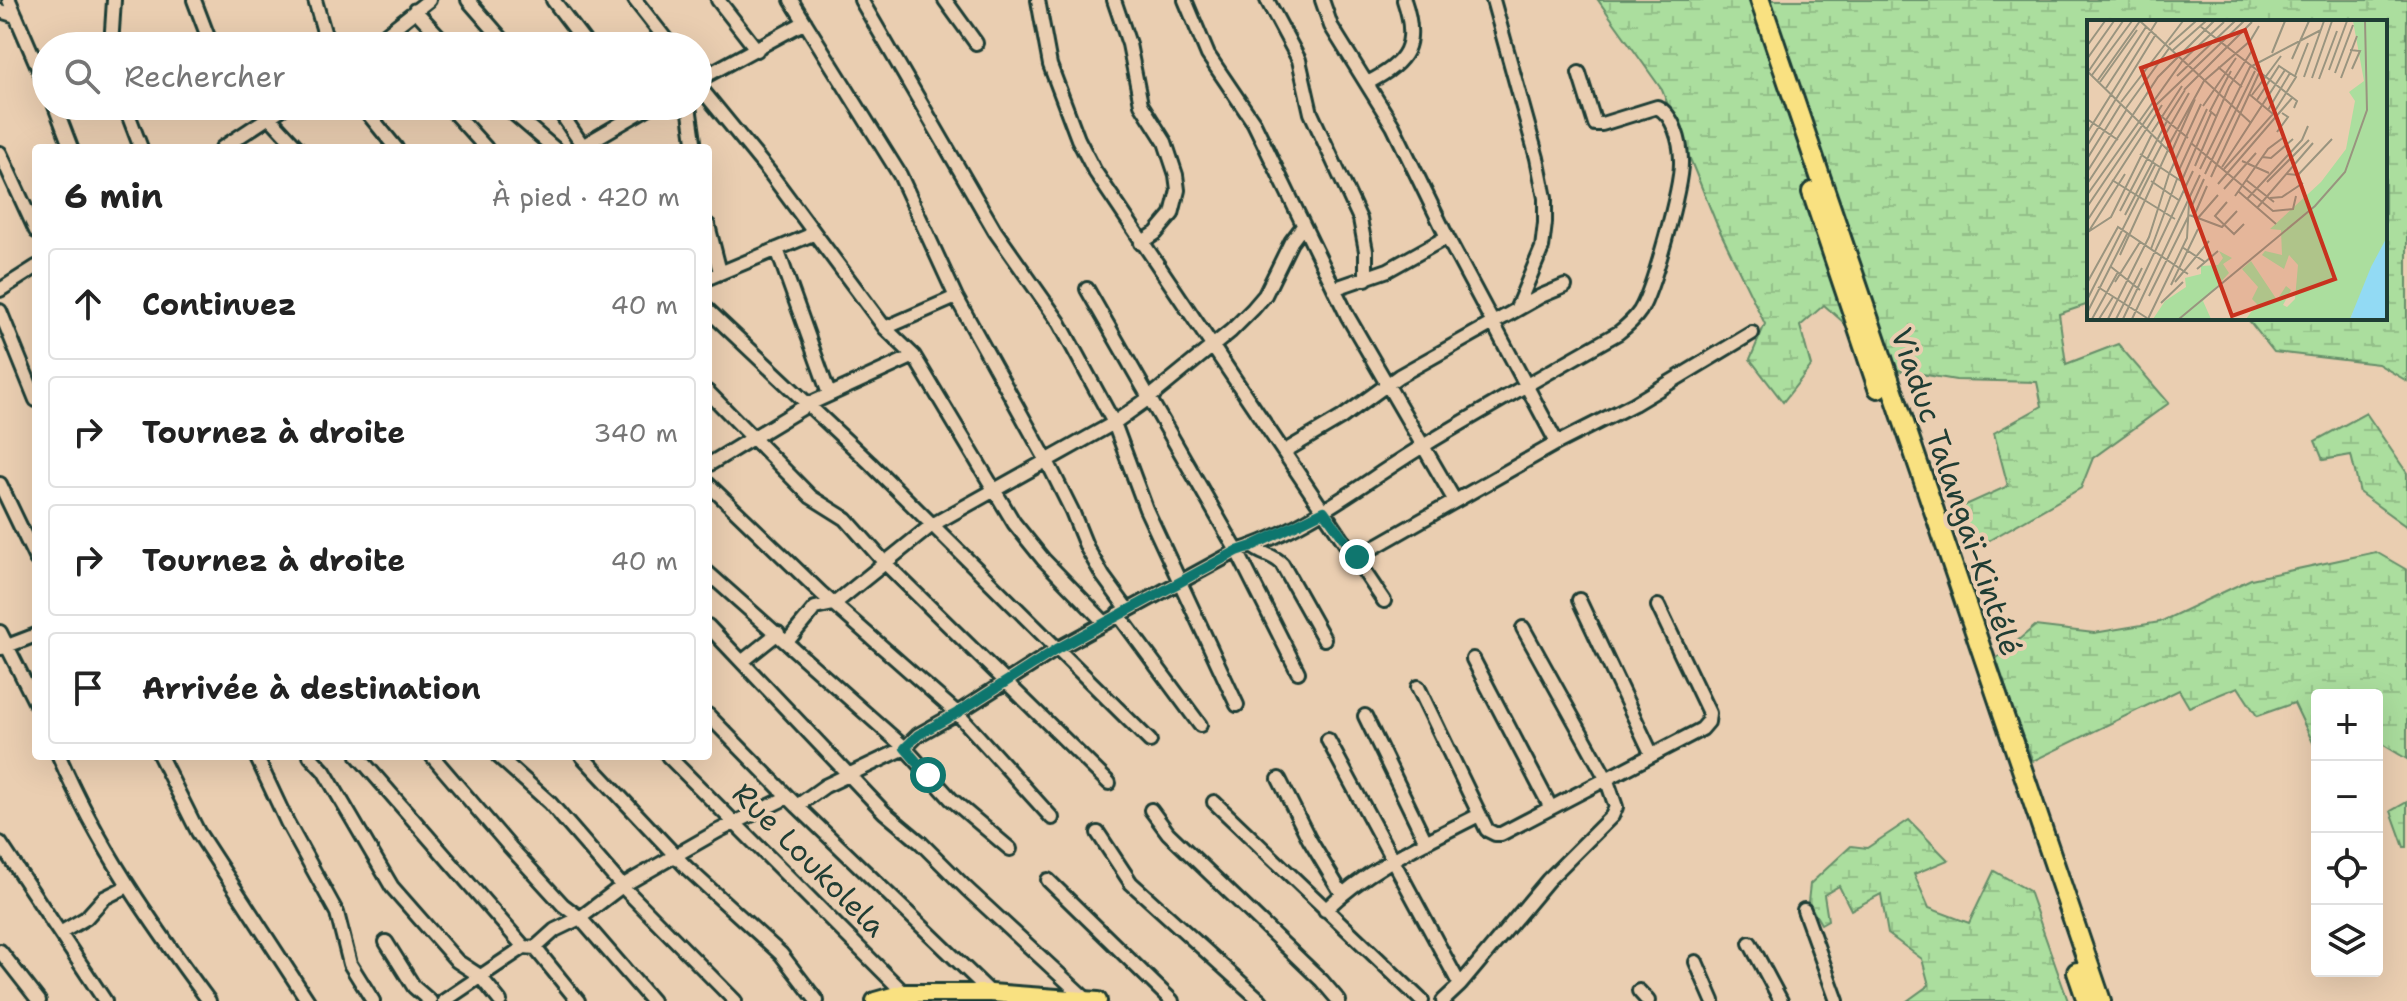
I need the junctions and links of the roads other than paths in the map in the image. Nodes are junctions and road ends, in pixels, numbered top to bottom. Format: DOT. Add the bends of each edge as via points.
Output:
graph roads {
  1 [pos="9,0"];
  2 [pos="114,0"];
  3 [pos="194,0"];
  4 [pos="315,0"];
  5 [pos="429,0"];
  6 [pos="468,0"];
  7 [pos="553,0"];
  8 [pos="635,0"];
  9 [pos="718,0"];
  10 [pos="791,0"];
  11 [pos="861,0"];
  12 [pos="945,0"];
  13 [pos="1038,0"];
  14 [pos="1114,0"];
  15 [pos="1185,0"];
  16 [pos="1267,0"];
  17 [pos="1322,0"];
  18 [pos="1404,0"];
  19 [pos="1493,0"];
  20 [pos="1748,0"];
  21 [pos="1760,0"];
  22 [pos="415,10"];
  23 [pos="0,11"];
  24 [pos="16,16"];
  25 [pos="805,22"];
  26 [pos="112,32"];
  27 [pos="206,32"];
  28 [pos="324,32"];
  29 [pos="396,32"];
  30 [pos="435,32"];
  31 [pos="496,32"];
  32 [pos="577,32"];
  33 [pos="660,32"];
  34 [pos="976,43"];
  35 [pos="757,50"];
  36 [pos="32,53"];
  37 [pos="1579,73"];
  38 [pos="712,74"];
  39 [pos="1367,83"];
  40 [pos="712,100"];
  41 [pos="60,120"];
  42 [pos="130,120"];
  43 [pos="263,120"];
  44 [pos="273,120"];
  45 [pos="373,120"];
  46 [pos="461,120"];
  47 [pos="521,120"];
  48 [pos="565,120"];
  49 [pos="618,120"];
  50 [pos="691,120"];
  51 [pos="69,144"];
  52 [pos="139,144"];
  53 [pos="228,144"];
  54 [pos="294,144"];
  55 [pos="393,144"];
  56 [pos="482,144"];
  57 [pos="549,144"];
  58 [pos="579,144"];
  59 [pos="585,144"];
  60 [pos="694,144"];
  61 [pos="0,153"];
  62 [pos="32,222"];
  63 [pos="1303,226"];
  64 [pos="813,234"];
  65 [pos="1447,237"];
  66 [pos="1141,243"];
  67 [pos="777,249"];
  68 [pos="32,270"];
  69 [pos="714,275"];
  70 [pos="1366,279"];
  71 [pos="1565,286"];
  72 [pos="1336,288"];
  73 [pos="1087,289"];
  74 [pos="0,290"];
  75 [pos="956,297"];
  76 [pos="1516,310"];
  77 [pos="0,311"];
  78 [pos="712,314"];
  79 [pos="1492,323"];
  80 [pos="885,328"];
  81 [pos="1752,333"];
  82 [pos="1211,347"];
  83 [pos="914,356"];
  84 [pos="1388,384"];
  85 [pos="1527,386"];
  86 [pos="32,390"];
  87 [pos="829,394"];
  88 [pos="712,396"];
  89 [pos="1149,398"];
  90 [pos="807,405"];
  91 [pos="1114,423"];
  92 [pos="750,438"];
  93 [pos="1557,443"];
  94 [pos="1422,447"];
  95 [pos="1285,451"];
  96 [pos="1047,461"];
  97 [pos="712,462"];
  98 [pos="0,484"];
  99 [pos="712,488"];
  100 [pos="995,488"];
  101 [pos="1455,501"];
  102 [pos="1324,511"];
  103 [pos="932,525"];
  104 [pos="1252,546"];
  105 [pos="32,551"];
  106 [pos="1237,551"];
  107 [pos="1357,557"];
  108 [pos="885,563"];
  109 [pos="712,576"];
  110 [pos="1180,582"];
  111 [pos="1579,600"];
  112 [pos="1384,601"];
  113 [pos="834,604"];
  114 [pos="1658,606"];
  115 [pos="1122,612"];
  116 [pos="1104,622"];
  117 [pos="1523,628"];
  118 [pos="712,630"];
  119 [pos="0,632"];
  120 [pos="32,636"];
  121 [pos="783,637"];
  122 [pos="1324,639"];
  123 [pos="4,647"];
  124 [pos="1057,649"];
  125 [pos="1473,659"];
  126 [pos="743,661"];
  127 [pos="1298,672"];
  128 [pos="1006,683"];
  129 [pos="1418,687"];
  130 [pos="32,697"];
  131 [pos="1237,705"];
  132 [pos="957,713"];
  133 [pos="1365,716"];
  134 [pos="712,719"];
  135 [pos="1200,725"];
  136 [pos="1328,740"];
  137 [pos="1150,741"];
  138 [pos="905,748"];
  139 [pos="1652,755"];
  140 [pos="61,760"];
  141 [pos="162,760"];
  142 [pos="258,760"];
  143 [pos="314,760"];
  144 [pos="362,760"];
  145 [pos="435,760"];
  146 [pos="502,760"];
  147 [pos="586,760"];
  148 [pos="672,760"];
  149 [pos="849,774"];
  150 [pos="1606,778"];
  151 [pos="1279,779"];
  152 [pos="1109,783"];
  153 [pos="793,801"];
  154 [pos="1214,802"];
  155 [pos="1551,808"];
  156 [pos="1151,810"];
  157 [pos="1479,815"];
  158 [pos="1052,818"];
  159 [pos="735,822"];
  160 [pos="1098,833"];
  161 [pos="1426,842"];
  162 [pos="0,843"];
  163 [pos="1010,849"];
  164 [pos="676,856"];
  165 [pos="1391,860"];
  166 [pos="1048,880"];
  167 [pos="128,886"];
  168 [pos="622,886"];
  169 [pos="1342,894"];
  170 [pos="1325,910"];
  171 [pos="1804,910"];
  172 [pos="580,918"];
  173 [pos="60,933"];
  174 [pos="386,942"];
  175 [pos="1750,943"];
  176 [pos="529,948"];
  177 [pos="0,951"];
  178 [pos="1696,962"];
  179 [pos="480,976"];
  180 [pos="1460,985"];
  181 [pos="991,993"];
  182 [pos="907,997"];
  183 [pos="1087,1000"];
  184 [pos="39,1001"];
  185 [pos="105,1001"];
  186 [pos="209,1001"];
  187 [pos="308,1001"];
  188 [pos="373,1001"];
  189 [pos="430,1001"];
  190 [pos="444,1001"];
  191 [pos="500,1001"];
  192 [pos="578,1001"];
  193 [pos="652,1001"];
  194 [pos="735,1001"];
  195 [pos="817,1001"];
  196 [pos="875,1001"];
  197 [pos="1097,1001"];
  198 [pos="1172,1001"];
  199 [pos="1261,1001"];
  200 [pos="1339,1001"];
  201 [pos="1422,1001"];
  202 [pos="1443,1001"];
  203 [pos="1713,1001"];
  204 [pos="1781,1001"];
  205 [pos="1837,1001"];
  206 [pos="2087,1001"];
  207 [pos="2101,1001"];
  1 -- 24 [label="street"];
  2 -- 26 [label="street"];
  3 -- 27 [label="street"];
  4 -- 28 [label="street"];
  5 -- 22 [label="street"];
  6 -- 31 [label="street"];
  7 -- 32 [label="street"];
  8 -- 33 [label="street"];
  9 -- 35 [label="street"];
  10 -- 25 [label="street"];
  11 -- 91 [label="street" via="995,231 1059,322"];
  12 -- 34 [label="street"];
  13 -- 66 [label="street" via="1050,65 1078,139"];
  14 -- 66 [label="street" via="1141,104 1165,142 1178,190 1172,214"];
  15 -- 63 [label="street" via="1208,55 1254,123"];
  16 -- 70 [label="street" via="1299,60 1311,113 1360,219"];
  17 -- 39 [label="street" via="1331,26"];
  18 -- 39 [label="street" via="1411,42 1392,68"];
  19 -- 76 [label="street" via="1545,198 1542,248"];
  20 -- 206 [label="highway, Viaduc Talangaï-Kintélé"];
  21 -- 207 [label="highway, Viaduc Talangaï-Kintélé"];
  22 -- 29 [label="street"];
  22 -- 30 [label="street"];
  23 -- 24 [label="street"];
  24 -- 36 [label="street"];
  25 -- 35 [label="street"];
  25 -- 75 [label="street" via="900,175"];
  35 -- 38 [label="street"];
  37 -- 85 [label="street" via="1595,124 1653,107 1666,112 1679,147 1680,179 1647,296 1631,322"];
  39 -- 65 [label="street"];
  40 -- 64 [label="street"];
  41 -- 51 [label="street"];
  42 -- 52 [label="street"];
  43 -- 53 [label="street"];
  44 -- 54 [label="street"];
  45 -- 55 [label="street"];
  46 -- 56 [label="street"];
  47 -- 57 [label="street"];
  48 -- 58 [label="street"];
  49 -- 59 [label="street"];
  50 -- 60 [label="street"];
  61 -- 62 [label="street"];
  63 -- 72 [label="street"];
  63 -- 82 [label="street" via="1265,295"];
  64 -- 67 [label="street"];
  64 -- 80 [label="street"];
  65 -- 70 [label="street"];
  65 -- 79 [label="street"];
  66 -- 82 [label="street"];
  67 -- 69 [label="street"];
  67 -- 87 [label="street"];
  68 -- 74 [label="street"];
  70 -- 72 [label="street"];
  71 -- 76 [label="street"];
  72 -- 84 [label="street"];
  73 -- 89 [label="street"];
  75 -- 80 [label="street"];
  75 -- 96 [label="street"];
  76 -- 79 [label="street"];
  77 -- 86 [label="street"];
  78 -- 90 [label="street"];
  79 -- 84 [label="street"];
  79 -- 85 [label="street"];
  80 -- 83 [label="street"];
  81 -- 93 [label="street"];
  82 -- 89 [label="street"];
  82 -- 95 [label="street"];
  83 -- 87 [label="street"];
  83 -- 100 [label="street"];
  84 -- 94 [label="street"];
  84 -- 95 [label="street"];
  85 -- 93 [label="street"];
  85 -- 94 [label="street"];
  87 -- 90 [label="street"];
  88 -- 92 [label="street"];
  89 -- 91 [label="street"];
  89 -- 106 [label="street"];
  90 -- 92 [label="street"];
  90 -- 103 [label="street"];
  91 -- 96 [label="street"];
  91 -- 110 [label="street"];
  92 -- 97 [label="street"];
  92 -- 108 [label="street" via="811,497 846,519"];
  93 -- 101 [label="street"];
  94 -- 101 [label="street"];
  94 -- 102 [label="street"];
  95 -- 102 [label="street"];
  96 -- 100 [label="street"];
  96 -- 115 [label="street"];
  98 -- 105 [label="street"];
  99 -- 113 [label="street"];
  100 -- 103 [label="street"];
  100 -- 116 [label="street" via="1043,559"];
  101 -- 107 [label="street"];
  102 -- 104 [label="street"];
  102 -- 107 [label="street"];
  103 -- 108 [label="street"];
  103 -- 124 [label="street"];
  104 -- 106 [label="street"];
  104 -- 122 [label="street" via="1282,564"];
  106 -- 110 [label="street"];
  106 -- 127 [label="street"];
  107 -- 112 [label="street"];
  108 -- 113 [label="street"];
  108 -- 128 [label="street"];
  109 -- 121 [label="street"];
  110 -- 115 [label="street"];
  110 -- 131 [label="street"];
  111 -- 139 [label="street"];
  113 -- 121 [label="street" via="815,608"];
  113 -- 132 [label="street"];
  114 -- 139 [label="street" via="1709,713 1702,729"];
  115 -- 116 [label="street"];
  115 -- 135 [label="street"];
  116 -- 124 [label="street"];
  117 -- 150 [label="street"];
  118 -- 126 [label="street"];
  119 -- 123 [label="street"];
  120 -- 123 [label="street"];
  121 -- 126 [label="street"];
  121 -- 138 [label="street"];
  123 -- 130 [label="street"];
  124 -- 128 [label="street"];
  124 -- 137 [label="street"];
  125 -- 155 [label="street"];
  126 -- 149 [label="street"];
  128 -- 132 [label="street"];
  128 -- 152 [label="street"];
  129 -- 157 [label="street"];
  132 -- 138 [label="street"];
  132 -- 158 [label="street"];
  133 -- 161 [label="street"];
  134 -- 153 [label="street"];
  136 -- 165 [label="street"];
  138 -- 149 [label="street"];
  138 -- 163 [label="street" via="951,799"];
  139 -- 150 [label="street"];
  140 -- 167 [label="street"];
  141 -- 187 [label="street" via="198,832"];
  142 -- 188 [label="street" via="337,913 350,964"];
  143 -- 179 [label="street" via="392,887 457,961"];
  144 -- 176 [label="street"];
  145 -- 172 [label="street"];
  146 -- 168 [label="street" via="550,803"];
  147 -- 164 [label="street"];
  148 -- 159 [label="street, Rue Loukolela"];
  149 -- 153 [label="street"];
  149 -- 183 [label="street"];
  150 -- 155 [label="street"];
  150 -- 180 [label="street" via="1616,807 1612,816 1548,880"];
  151 -- 169 [label="street"];
  153 -- 159 [label="street"];
  153 -- 181 [label="street"];
  154 -- 170 [label="street"];
  155 -- 157 [label="street" via="1501,834 1487,830"];
  156 -- 200 [label="street" via="1168,833"];
  157 -- 161 [label="street"];
  159 -- 164 [label="street"];
  159 -- 182 [label="street, Rue Loukolela"];
  160 -- 199 [label="street" via="1131,883"];
  161 -- 165 [label="street"];
  162 -- 173 [label="street"];
  164 -- 168 [label="street"];
  164 -- 195 [label="street" via="781,954"];
  165 -- 169 [label="street"];
  165 -- 180 [label="street"];
  166 -- 198 [label="street"];
  167 -- 173 [label="street"];
  167 -- 186 [label="street"];
  168 -- 172 [label="street"];
  168 -- 194 [label="street"];
  169 -- 170 [label="street"];
  170 -- 201 [label="street"];
  171 -- 205 [label="street"];
  172 -- 176 [label="street"];
  172 -- 193 [label="street"];
  173 -- 185 [label="street"];
  174 -- 189 [label="street" via="414,987"];
  175 -- 204 [label="street"];
  176 -- 179 [label="street"];
  176 -- 192 [label="street"];
  177 -- 184 [label="street"];
  178 -- 203 [label="street"];
  179 -- 190 [label="street"];
  179 -- 191 [label="street"];
  180 -- 202 [label="street"];
  181 -- 182 [label="main road"];
  181 -- 183 [label="main road"];
  182 -- 196 [label="main road"];
  183 -- 197 [label="main road"];
}
